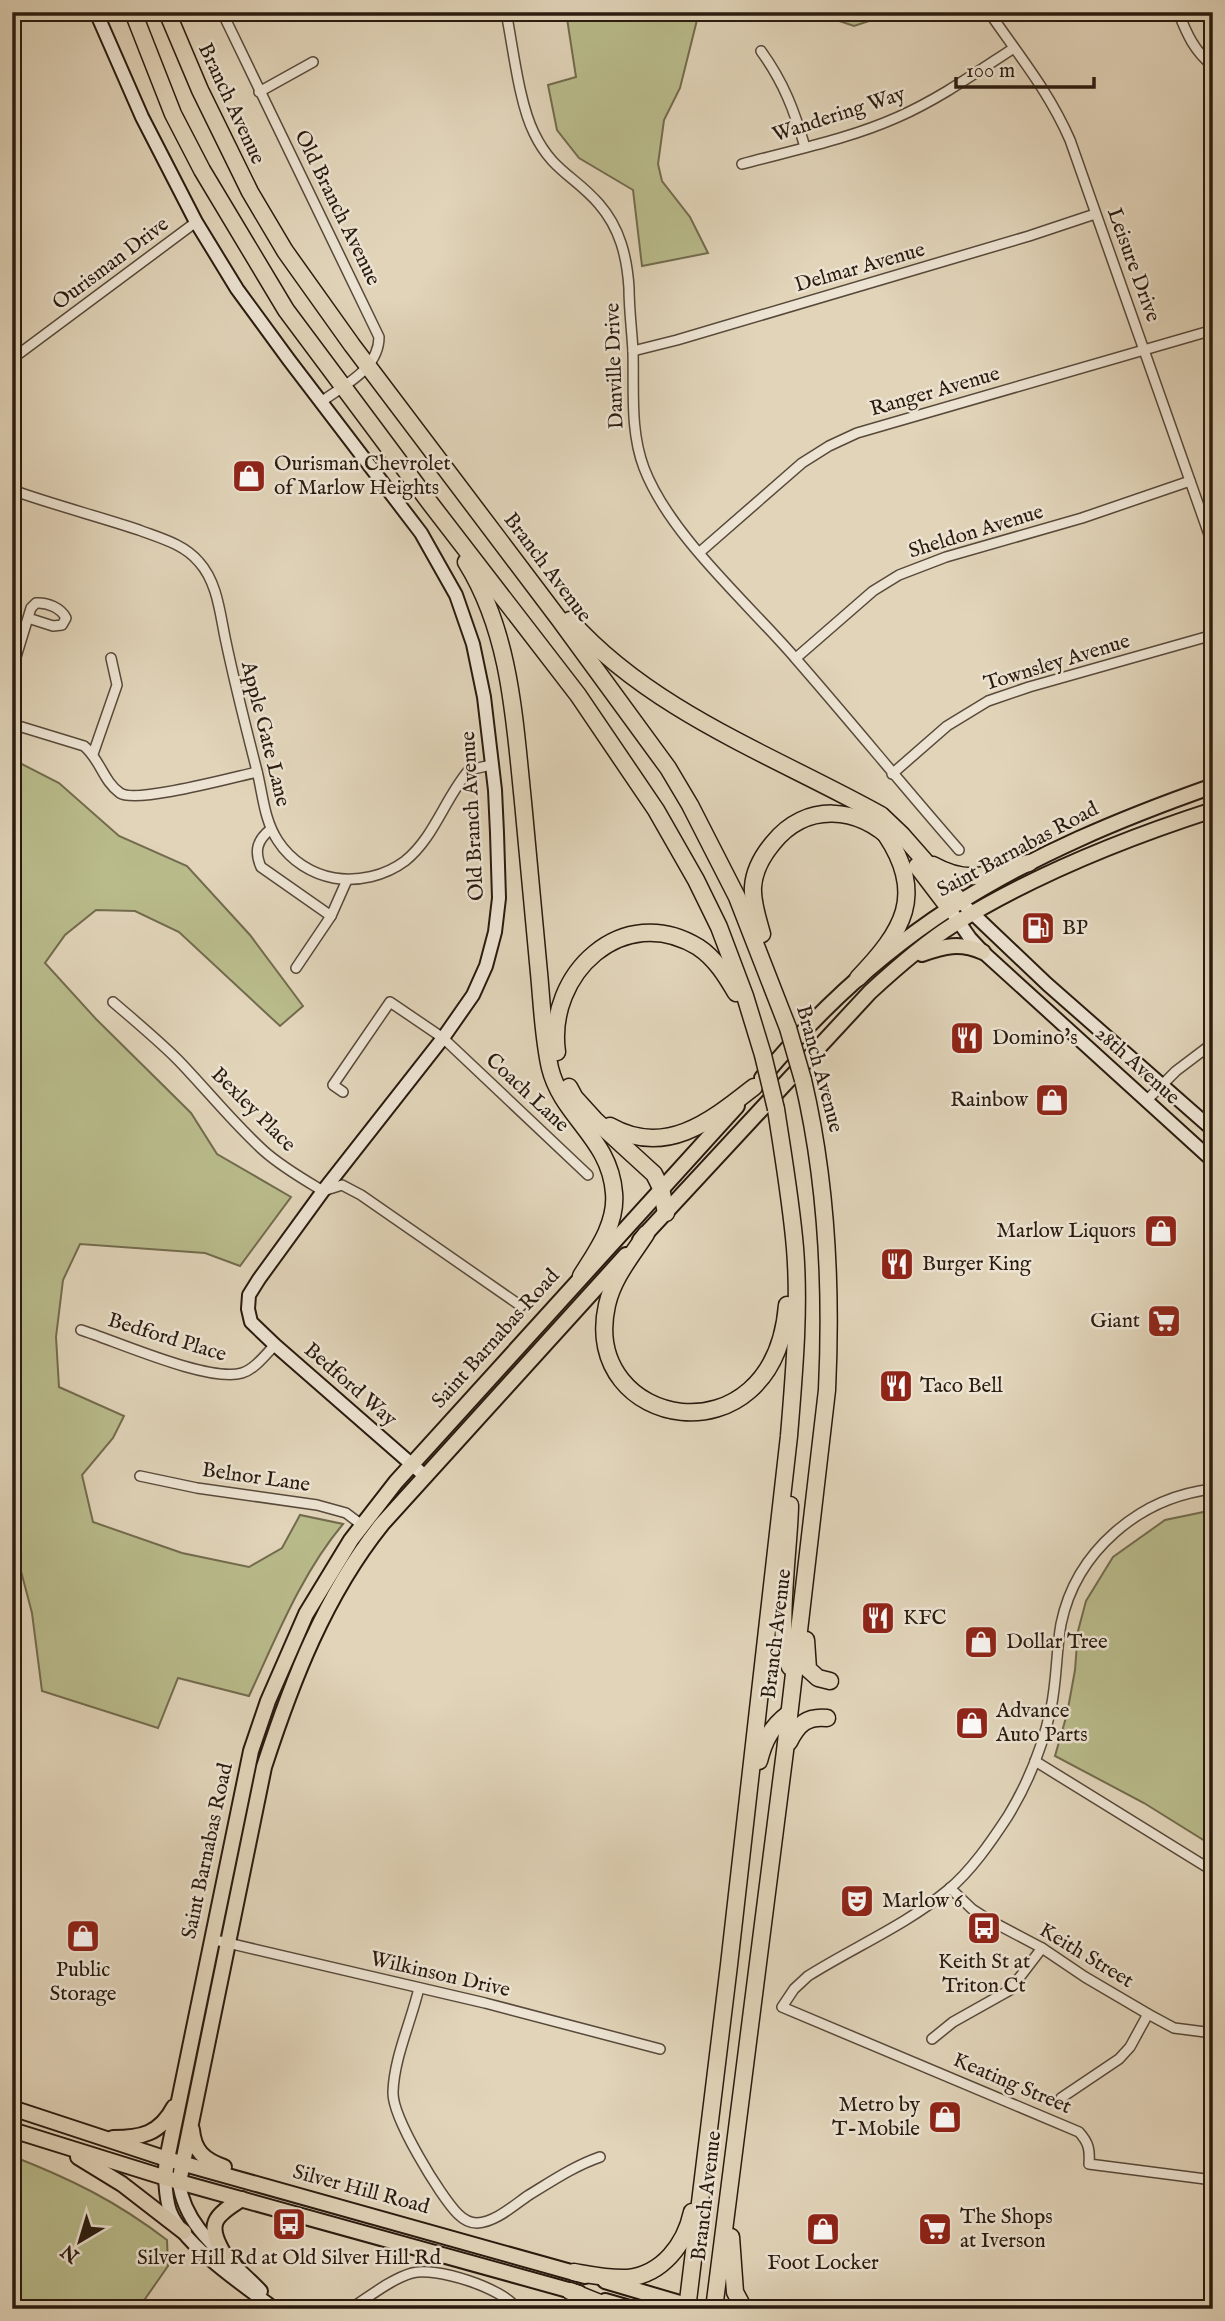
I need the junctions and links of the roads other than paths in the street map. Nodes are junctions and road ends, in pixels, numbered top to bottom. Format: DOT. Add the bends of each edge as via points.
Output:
graph roads {
  1 [pos="96,12"];
  2 [pos="133,12"];
  3 [pos="167,12"];
  4 [pos="222,12"];
  5 [pos="506,12"];
  6 [pos="989,12"];
  7 [pos="1178,12"];
  8 [pos="1014,48"];
  9 [pos="761,51"];
  10 [pos="313,62"];
  11 [pos="1213,66"];
  12 [pos="259,92"];
  13 [pos="804,148"];
  14 [pos="742,164"];
  15 [pos="1095,214"];
  16 [pos="196,222"];
  17 [pos="1213,330"];
  18 [pos="1145,350"];
  19 [pos="633,351"];
  20 [pos="12,359"];
  21 [pos="368,367"];
  22 [pos="343,386"];
  23 [pos="321,402"];
  24 [pos="1190,481"];
  25 [pos="12,490"];
  26 [pos="430,503"];
  27 [pos="494,533"];
  28 [pos="1213,546"];
  29 [pos="700,552"];
  30 [pos="28,618"];
  31 [pos="1213,635"];
  32 [pos="111,658"];
  33 [pos="796,659"];
  34 [pos="12,670"];
  35 [pos="12,724"];
  36 [pos="93,754"];
  37 [pos="491,765"];
  38 [pos="257,772"];
  39 [pos="892,774"];
  40 [pos="1213,786"];
  41 [pos="1213,810"];
  42 [pos="271,829"];
  43 [pos="882,830"];
  44 [pos="959,850"];
  45 [pos="925,860"];
  46 [pos="1029,863"];
  47 [pos="347,880"];
  48 [pos="956,911"];
  49 [pos="972,914"];
  50 [pos="331,916"];
  51 [pos="983,952"];
  52 [pos="904,961"];
  53 [pos="296,968"];
  54 [pos="858,978"];
  55 [pos="780,1001"];
  56 [pos="113,1002"];
  57 [pos="755,1029"];
  58 [pos="443,1038"];
  59 [pos="1213,1043"];
  60 [pos="1162,1085"];
  61 [pos="754,1087"];
  62 [pos="343,1091"];
  63 [pos="1146,1101"];
  64 [pos="588,1111"];
  65 [pos="1213,1130"];
  66 [pos="1213,1161"];
  67 [pos="588,1175"];
  68 [pos="661,1188"];
  69 [pos="323,1191"];
  70 [pos="790,1209"];
  71 [pos="666,1213"];
  72 [pos="646,1234"];
  73 [pos="581,1276"];
  74 [pos="521,1306"];
  75 [pos="251,1321"];
  76 [pos="81,1330"];
  77 [pos="275,1345"];
  78 [pos="789,1436"];
  79 [pos="412,1464"];
  80 [pos="140,1476"];
  81 [pos="425,1476"];
  82 [pos="1213,1489"];
  83 [pos="362,1525"];
  84 [pos="808,1550"];
  85 [pos="793,1672"];
  86 [pos="830,1681"];
  87 [pos="789,1714"];
  88 [pos="827,1718"];
  89 [pos="785,1751"];
  90 [pos="1035,1761"];
  91 [pos="745,1824"];
  92 [pos="1213,1871"];
  93 [pos="950,1888"];
  94 [pos="211,1939"];
  95 [pos="228,1942"];
  96 [pos="1042,1948"];
  97 [pos="419,1988"];
  98 [pos="1148,2014"];
  99 [pos="1213,2033"];
  100 [pos="932,2039"];
  101 [pos="660,2049"];
  102 [pos="181,2094"];
  103 [pos="1061,2098"];
  104 [pos="12,2108"];
  105 [pos="190,2120"];
  106 [pos="12,2130"];
  107 [pos="97,2138"];
  108 [pos="707,2145"];
  109 [pos="62,2147"];
  110 [pos="600,2157"];
  111 [pos="167,2159"];
  112 [pos="182,2163"];
  113 [pos="172,2180"];
  114 [pos="1213,2180"];
  115 [pos="255,2183"];
  116 [pos="729,2185"];
  117 [pos="242,2199"];
  118 [pos="184,2232"];
  119 [pos="224,2254"];
  120 [pos="574,2272"];
  121 [pos="570,2291"];
  122 [pos="1213,2294"];
  123 [pos="692,2308"];
  124 [pos="276,2309"];
  125 [pos="351,2309"];
  126 [pos="517,2309"];
  127 [pos="615,2309"];
  128 [pos="633,2309"];
  129 [pos="715,2309"];
  130 [pos="744,2309"];
  131 [pos="1211,2309"];
  1 -- 16 [label="street, Old Branch Avenue" via="142,117"];
  2 -- 22 [label="highway, Branch Avenue" via="173,114 221,204 286,310"];
  3 -- 21 [label="highway, Branch Avenue" via="250,192 285,251"];
  4 -- 12 [label="street, Old Branch Avenue"];
  5 -- 19 [label="street, Danville Drive" via="533,132 551,162 598,202 622,244 628,266"];
  6 -- 8 [label="street, Leisure Drive"];
  7 -- 11 [label="street" via="1191,43"];
  8 -- 13 [label="street, Wandering Way" via="896,118"];
  8 -- 15 [label="street, Leisure Drive" via="1057,110"];
  9 -- 13 [label="street" via="784,86"];
  10 -- 12 [label="street"];
  12 -- 21 [label="street, Old Branch Avenue" via="379,337 376,356"];
  13 -- 14 [label="street, Wandering Way"];
  15 -- 18 [label="street, Leisure Drive"];
  15 -- 19 [label="street, Delmar Avenue"];
  16 -- 20 [label="street, Ourisman Drive"];
  16 -- 23 [label="street, Old Branch Avenue" via="237,289"];
  17 -- 18 [label="street, Ranger Avenue"];
  18 -- 24 [label="street, Leisure Drive"];
  18 -- 29 [label="street, Ranger Avenue" via="857,433 802,463"];
  19 -- 29 [label="street, Danville Drive" via="635,438 644,469"];
  21 -- 22 [label="street"];
  21 -- 27 [label="highway, Branch Avenue"];
  22 -- 23 [label="street"];
  22 -- 26 [label="highway, Branch Avenue"];
  23 -- 37 [label="street, Old Branch Avenue" via="421,533 456,595 484,697"];
  24 -- 28 [label="street, Leisure Drive"];
  24 -- 33 [label="street, Sheldon Avenue" via="899,575"];
  25 -- 38 [label="street, Apple Gate Lane" via="167,541 200,563 218,602"];
  26 -- 57 [label="highway, Branch Avenue" via="634,774 719,928"];
  26 -- 73 [label="highway" via="473,573 505,656 547,1053 562,1097 598,1144 613,1181 615,1197 606,1236"];
  27 -- 45 [label="highway" via="581,632 645,688 881,815"];
  27 -- 55 [label="highway, Branch Avenue" via="668,768 737,897"];
  29 -- 33 [label="street, Danville Drive"];
  30 -- 34 [label="street"];
  31 -- 39 [label="street, Townsley Avenue" via="988,701 947,726"];
  32 -- 36 [label="street" via="117,685"];
  33 -- 39 [label="street, Danville Drive"];
  35 -- 36 [label="street" via="70,741"];
  36 -- 38 [label="street" via="110,782 128,797"];
  37 -- 47 [label="street" via="469,770 431,830 403,862 368,878"];
  37 -- 58 [label="street, Old Branch Avenue" via="499,898 495,932 473,995"];
  38 -- 42 [label="street, Apple Gate Lane"];
  39 -- 44 [label="street, Danville Drive"];
  40 -- 46 [label="main road, Saint Barnabas Road" via="1120,820"];
  41 -- 49 [label="main road, Saint Barnabas Road" via="1081,859"];
  42 -- 47 [label="street, Apple Gate Lane" via="301,864"];
  42 -- 50 [label="street" via="257,848 261,867"];
  43 -- 48 [label="highway"];
  43 -- 54 [label="highway" via="906,878 906,910 894,936"];
  43 -- 55 [label="highway" via="858,817 818,815 796,822 767,850 753,887"];
  45 -- 46 [label="highway" via="967,878"];
  45 -- 48 [label="highway"];
  46 -- 48 [label="main road, Saint Barnabas Road"];
  47 -- 50 [label="street"];
  48 -- 49 [label="main road, Saint Barnabas Road"];
  48 -- 51 [label="street, 28th Avenue"];
  48 -- 52 [label="main road, Saint Barnabas Road"];
  48 -- 54 [label="main road, Saint Barnabas Road"];
  49 -- 60 [label="street, 28th Avenue"];
  50 -- 53 [label="street"];
  51 -- 52 [label="main road" via="943,946"];
  51 -- 63 [label="street, 28th Avenue"];
  52 -- 71 [label="main road, Saint Barnabas Road" via="851,1012"];
  54 -- 61 [label="main road, Saint Barnabas Road"];
  55 -- 84 [label="highway, Branch Avenue, bridge" via="816,1133 828,1250 827,1390"];
  56 -- 69 [label="street, Bexley Place" via="175,1057 266,1153"];
  57 -- 64 [label="highway" via="726,977 700,948 655,933 610,942 592,953 577,971 562,1002 555,1036 565,1080"];
  57 -- 70 [label="highway, Branch Avenue, bridge" via="776,1109"];
  58 -- 62 [label="street, Coach Lane" via="390,1002 333,1085"];
  58 -- 67 [label="street, Coach Lane"];
  58 -- 69 [label="street, Old Branch Avenue"];
  59 -- 60 [label="street"];
  60 -- 63 [label="street"];
  60 -- 65 [label="street, 28th Avenue"];
  61 -- 64 [label="highway" via="703,1126 667,1137 642,1138 620,1132"];
  61 -- 68 [label="main road, Saint Barnabas Road"];
  63 -- 66 [label="street, 28th Avenue"];
  64 -- 68 [label="highway" via="654,1174"];
  68 -- 71 [label="highway"];
  68 -- 73 [label="main road, Saint Barnabas Road"];
  69 -- 74 [label="street" via="342,1185 355,1191"];
  69 -- 75 [label="street, Old Branch Avenue" via="249,1295"];
  70 -- 72 [label="highway" via="787,1309 778,1347 745,1395 705,1413 658,1407 630,1388 612,1361 606,1339 607,1307 614,1282"];
  70 -- 78 [label="highway, Branch Avenue" via="797,1291"];
  71 -- 72 [label="main road, Saint Barnabas Road"];
  72 -- 81 [label="main road, Saint Barnabas Road"];
  73 -- 79 [label="main road, Saint Barnabas Road"];
  75 -- 77 [label="street, Bedford Way"];
  76 -- 77 [label="street, Bedford Place" via="223,1376 253,1367"];
  77 -- 79 [label="street, Bedford Way"];
  78 -- 85 [label="highway" via="783,1636"];
  78 -- 91 [label="highway, Branch Avenue"];
  79 -- 81 [label="street, Bedford Way"];
  79 -- 83 [label="main road, Saint Barnabas Road"];
  80 -- 83 [label="street, Belnor Lane" via="317,1505 346,1513"];
  81 -- 95 [label="main road, Saint Barnabas Road" via="356,1557 302,1658 264,1766"];
  82 -- 90 [label="street" via="1177,1496 1140,1513 1105,1541 1084,1568 1062,1623 1051,1708"];
  83 -- 94 [label="main road, Saint Barnabas Road" via="306,1614 268,1701 251,1751"];
  84 -- 85 [label="highway, Branch Avenue"];
  84 -- 86 [label="highway" via="806,1661 818,1678"];
  85 -- 87 [label="highway, Branch Avenue"];
  87 -- 89 [label="highway, Branch Avenue"];
  87 -- 91 [label="highway" via="764,1745"];
  88 -- 89 [label="highway" via="802,1722"];
  89 -- 116 [label="highway, Branch Avenue"];
  90 -- 92 [label="street"];
  90 -- 93 [label="street" via="1002,1824"];
  91 -- 108 [label="highway, Branch Avenue"];
  93 -- 96 [label="street, Keith Street" via="972,1909"];
  93 -- 114 [label="street, Keating Street" via="924,1909 808,1976 782,2007 1079,2132 1090,2148 1089,2164"];
  94 -- 95 [label="street, Wilkinson Drive"];
  94 -- 102 [label="main road, Saint Barnabas Road"];
  95 -- 97 [label="street, Wilkinson Drive"];
  95 -- 105 [label="main road, Saint Barnabas Road"];
  96 -- 98 [label="street, Keith Street"];
  96 -- 100 [label="street" via="1010,1990"];
  97 -- 101 [label="street, Wilkinson Drive"];
  97 -- 110 [label="street" via="394,2081 394,2104 458,2215 483,2222"];
  98 -- 99 [label="street, Keith Street" via="1174,2028"];
  98 -- 103 [label="street" via="1119,2059"];
  102 -- 107 [label="main road" via="159,2129 134,2138"];
  102 -- 111 [label="main road, Saint Barnabas Road"];
  104 -- 107 [label="main road, Silver Hill Road"];
  105 -- 112 [label="main road, Saint Barnabas Road"];
  105 -- 115 [label="main road" via="201,2155 240,2171"];
  106 -- 109 [label="main road, Silver Hill Road"];
  107 -- 111 [label="main road, Silver Hill Road"];
  108 -- 120 [label="highway" via="690,2222 668,2259 649,2272 627,2278"];
  108 -- 123 [label="highway, Branch Avenue"];
  109 -- 113 [label="main road, Silver Hill Road"];
  109 -- 118 [label="main road" via="122,2184"];
  111 -- 112 [label="main road, Silver Hill Road"];
  111 -- 113 [label="main road, Saint Barnabas Road"];
  112 -- 113 [label="main road, Saint Barnabas Road"];
  112 -- 115 [label="main road, Silver Hill Road"];
  113 -- 117 [label="main road, Silver Hill Road"];
  113 -- 118 [label="street" via="167,2200"];
  113 -- 119 [label="street" via="189,2217"];
  115 -- 120 [label="main road, Silver Hill Road"];
  116 -- 129 [label="highway, Branch Avenue"];
  116 -- 130 [label="highway" via="733,2279"];
  117 -- 119 [label="main road" via="216,2222 214,2238"];
  117 -- 121 [label="main road, Silver Hill Road"];
  118 -- 124 [label="street"];
  119 -- 124 [label="street"];
  120 -- 123 [label="main road, Silver Hill Road"];
  121 -- 127 [label="highway"];
  121 -- 128 [label="main road, Silver Hill Road"];
  122 -- 131 [label="street"];
  125 -- 126 [label="street" via="405,2276 423,2271 493,2289"];
}
